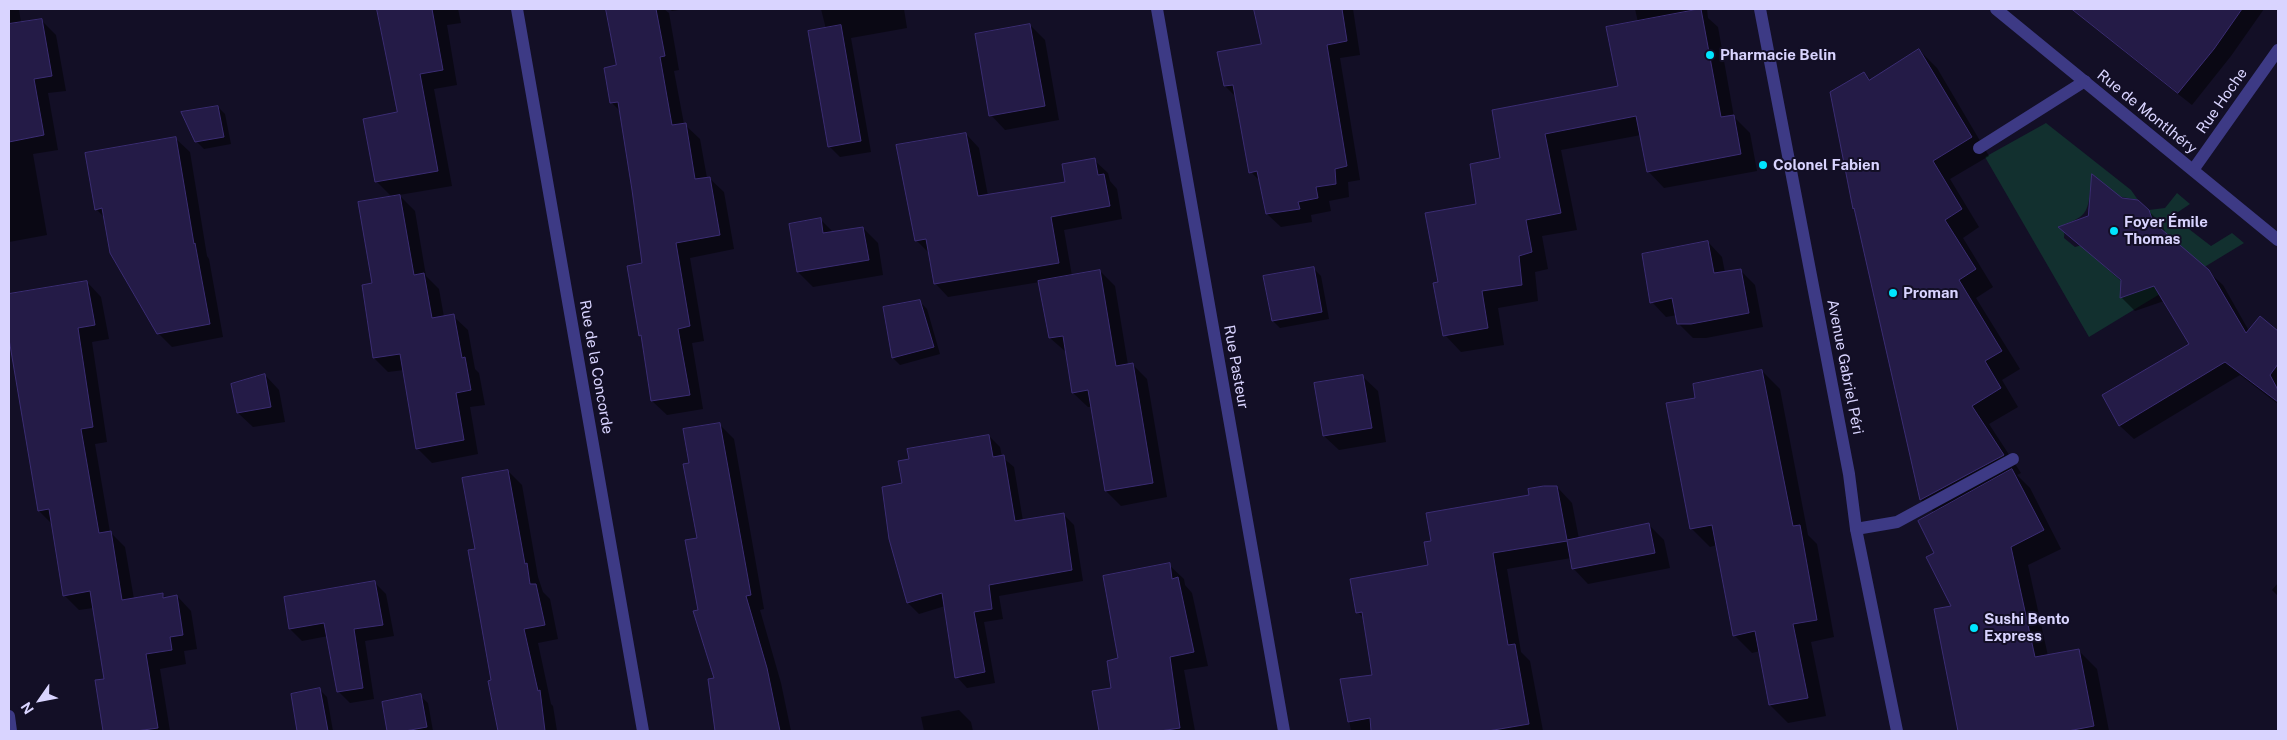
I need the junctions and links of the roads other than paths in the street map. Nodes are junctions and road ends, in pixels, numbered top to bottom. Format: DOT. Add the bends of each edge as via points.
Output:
graph roads {
  1 [pos="517,9"];
  2 [pos="1157,9"];
  3 [pos="1760,9"];
  4 [pos="1996,9"];
  5 [pos="2278,50"];
  6 [pos="2085,81"];
  7 [pos="1979,148"];
  8 [pos="2193,170"];
  9 [pos="2278,240"];
  10 [pos="2013,459"];
  11 [pos="1856,528"];
  12 [pos="9,716"];
  13 [pos="11,731"];
  14 [pos="643,731"];
  15 [pos="1284,731"];
  16 [pos="1897,731"];
  1 -- 14 [label="street, Rue de la Concorde"];
  2 -- 15 [label="street, Rue Pasteur"];
  3 -- 11 [label="street, Avenue Gabriel Péri" via="1849,474"];
  4 -- 6 [label="street, Rue de Montlhéry"];
  5 -- 8 [label="street, Rue Hoche"];
  6 -- 7 [label="street"];
  6 -- 8 [label="street, Rue de Montlhéry"];
  8 -- 9 [label="street, Rue de Montlhéry"];
  10 -- 11 [label="street" via="1897,522"];
  11 -- 16 [label="street, Avenue Gabriel Péri"];
  12 -- 13 [label="street"];
}
